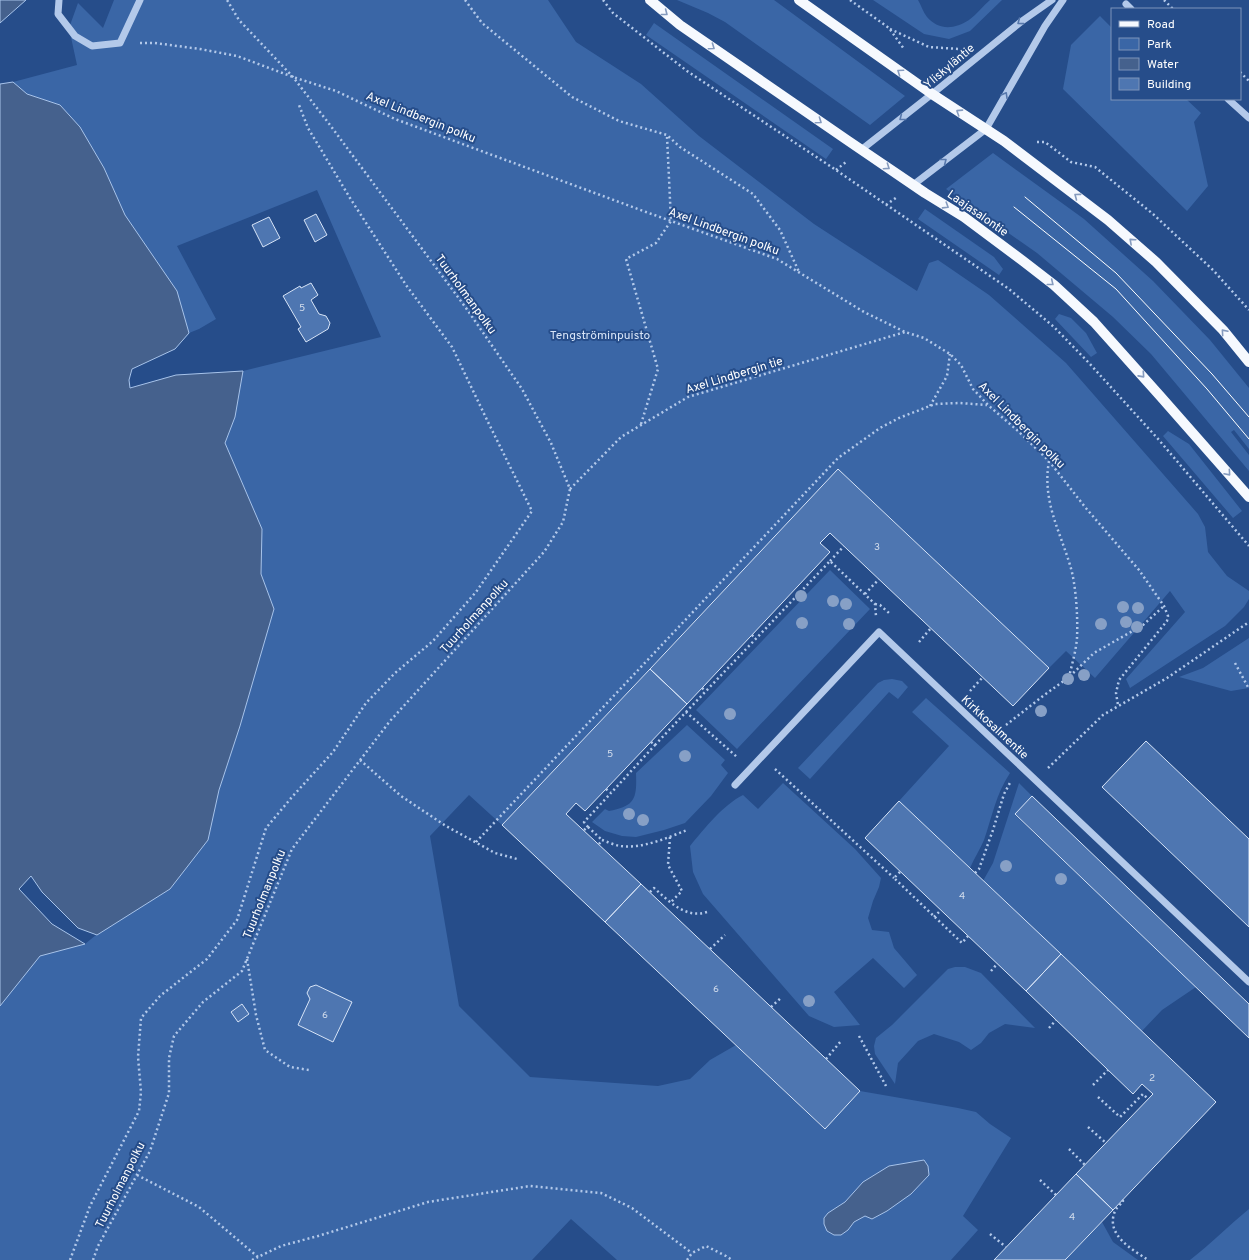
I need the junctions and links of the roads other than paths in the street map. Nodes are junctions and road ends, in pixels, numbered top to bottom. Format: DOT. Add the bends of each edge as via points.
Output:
graph roads {
  1 [pos="59,0"];
  2 [pos="140,0"];
  3 [pos="650,0"];
  4 [pos="799,0"];
  5 [pos="1052,0"];
  6 [pos="1063,0"];
  7 [pos="932,94"];
  8 [pos="1229,100"];
  9 [pos="1249,118"];
  10 [pos="986,129"];
  11 [pos="861,150"];
  12 [pos="913,185"];
  13 [pos="1249,362"];
  14 [pos="1249,497"];
  15 [pos="735,786"];
  16 [pos="1249,982"];
  1 -- 2 [label="street" via="58,14 75,36 92,46 120,42"];
  3 -- 11 [label="main road, Laajasalontie, one-way" via="680,25"];
  7 -- 4 [label="main road, one-way"];
  5 -- 7 [label="street, Yliskyläntie, one-way" via="991,45"];
  10 -- 6 [label="street, one-way" via="1045,26"];
  10 -- 7 [label="main road, one-way"];
  7 -- 11 [label="street, Yliskyläntie, one-way"];
  8 -- 9 [label="street"];
  12 -- 10 [label="street, one-way"];
  13 -- 10 [label="main road, one-way" via="1223,330 1156,262 1120,230"];
  11 -- 12 [label="main road, Laajasalontie, one-way"];
  12 -- 14 [label="main road, Laajasalontie, one-way" via="964,217 1074,303 1094,322"];
  15 -- 16 [label="street, Kirkkosalmentie" via="879,632"];
}
